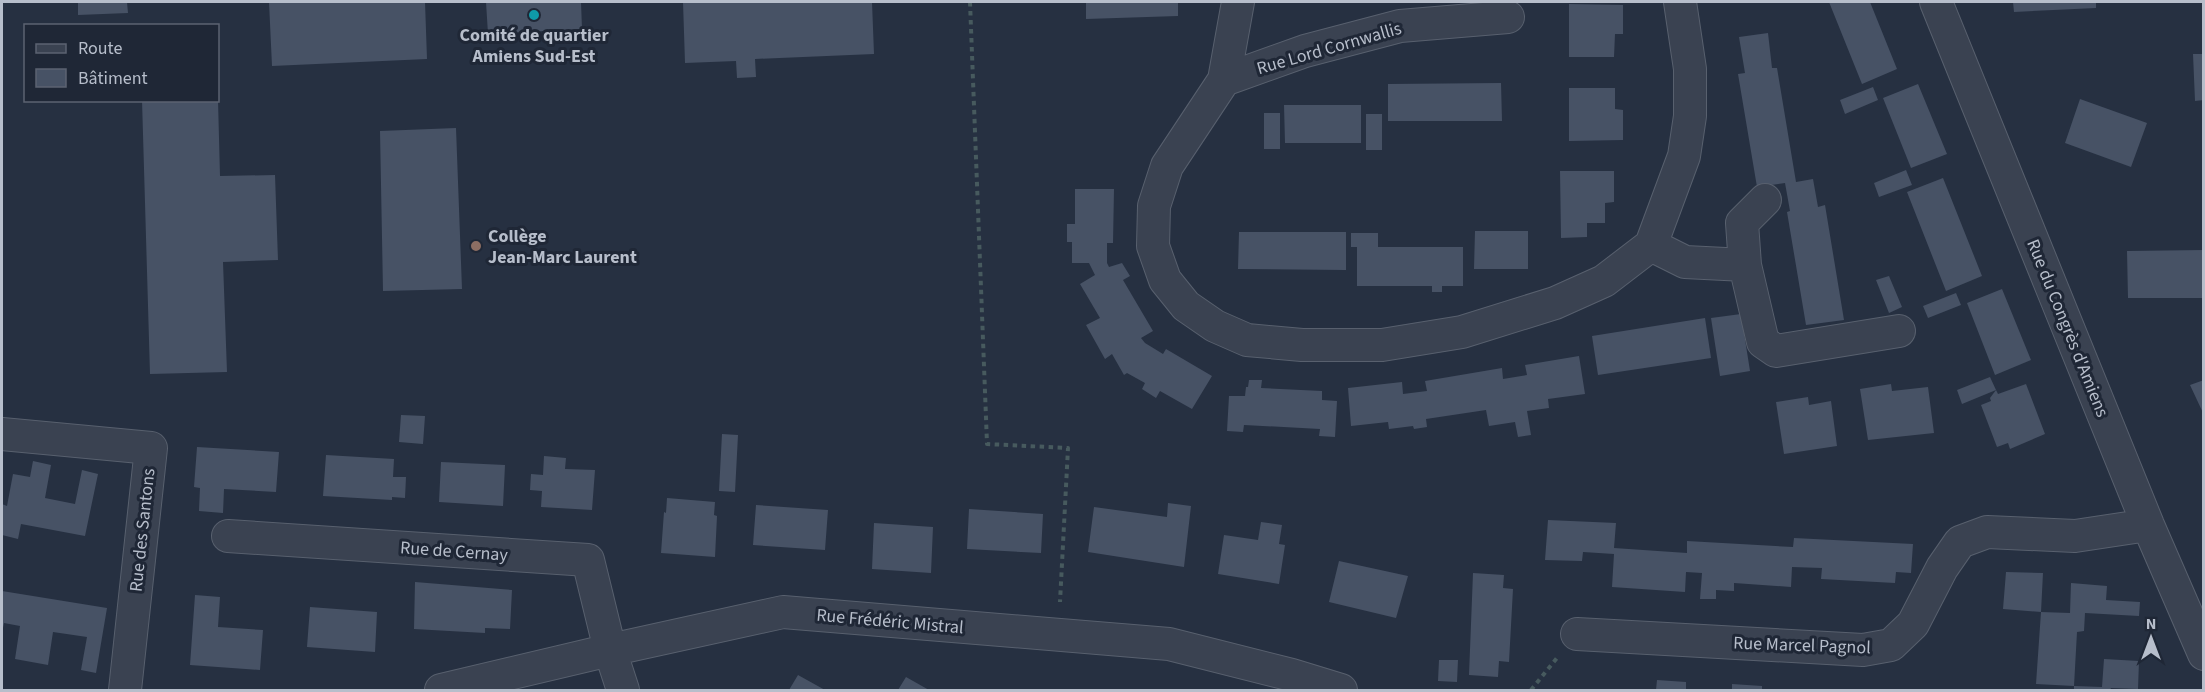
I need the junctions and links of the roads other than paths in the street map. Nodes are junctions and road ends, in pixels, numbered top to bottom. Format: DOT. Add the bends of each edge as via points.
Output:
graph roads {
  1 [pos="1238,2"];
  2 [pos="1680,2"];
  3 [pos="1936,2"];
  4 [pos="1508,17"];
  5 [pos="1224,80"];
  6 [pos="1765,200"];
  7 [pos="1651,245"];
  8 [pos="1745,265"];
  9 [pos="1899,331"];
  10 [pos="2,435"];
  11 [pos="2148,525"];
  12 [pos="228,536"];
  13 [pos="1577,634"];
  14 [pos="610,650"];
  15 [pos="2204,654"];
  16 [pos="1286,683"];
  17 [pos="125,690"];
  18 [pos="441,690"];
  19 [pos="623,690"];
  20 [pos="1341,690"];
  1 -- 5 [label="street, Rue Lord Cornwallis"];
  2 -- 7 [label="street" via="1690,69 1690,116 1684,156"];
  3 -- 11 [label="street, Rue du Congrès d'Amiens"];
  4 -- 5 [label="street, Rue Lord Cornwallis" via="1400,26 1305,51"];
  5 -- 7 [label="street, Rue Lord Cornwallis" via="1167,166 1154,206 1153,246 1165,280 1186,306 1215,326 1247,340 1382,345 1462,332 1564,299 1604,281"];
  6 -- 8 [label="street" via="1742,224"];
  7 -- 8 [label="street" via="1685,262"];
  8 -- 9 [label="street" via="1763,342 1776,351"];
  10 -- 17 [label="street, Rue des Santons" via="151,448"];
  11 -- 13 [label="street, Rue Marcel Pagnol" via="2075,536 1987,532 1960,542 1913,624 1891,645 1863,650"];
  11 -- 15 [label="street, Rue du Congrès d'Amiens"];
  12 -- 14 [label="street, Rue de Cernay" via="588,560"];
  14 -- 16 [label="street, Rue Frédéric Mistral" via="783,612 1168,644"];
  14 -- 18 [label="street, Rue Frédéric Mistral"];
  14 -- 19 [label="street"];
  16 -- 20 [label="street, Rue Frédéric Mistral"];
}
